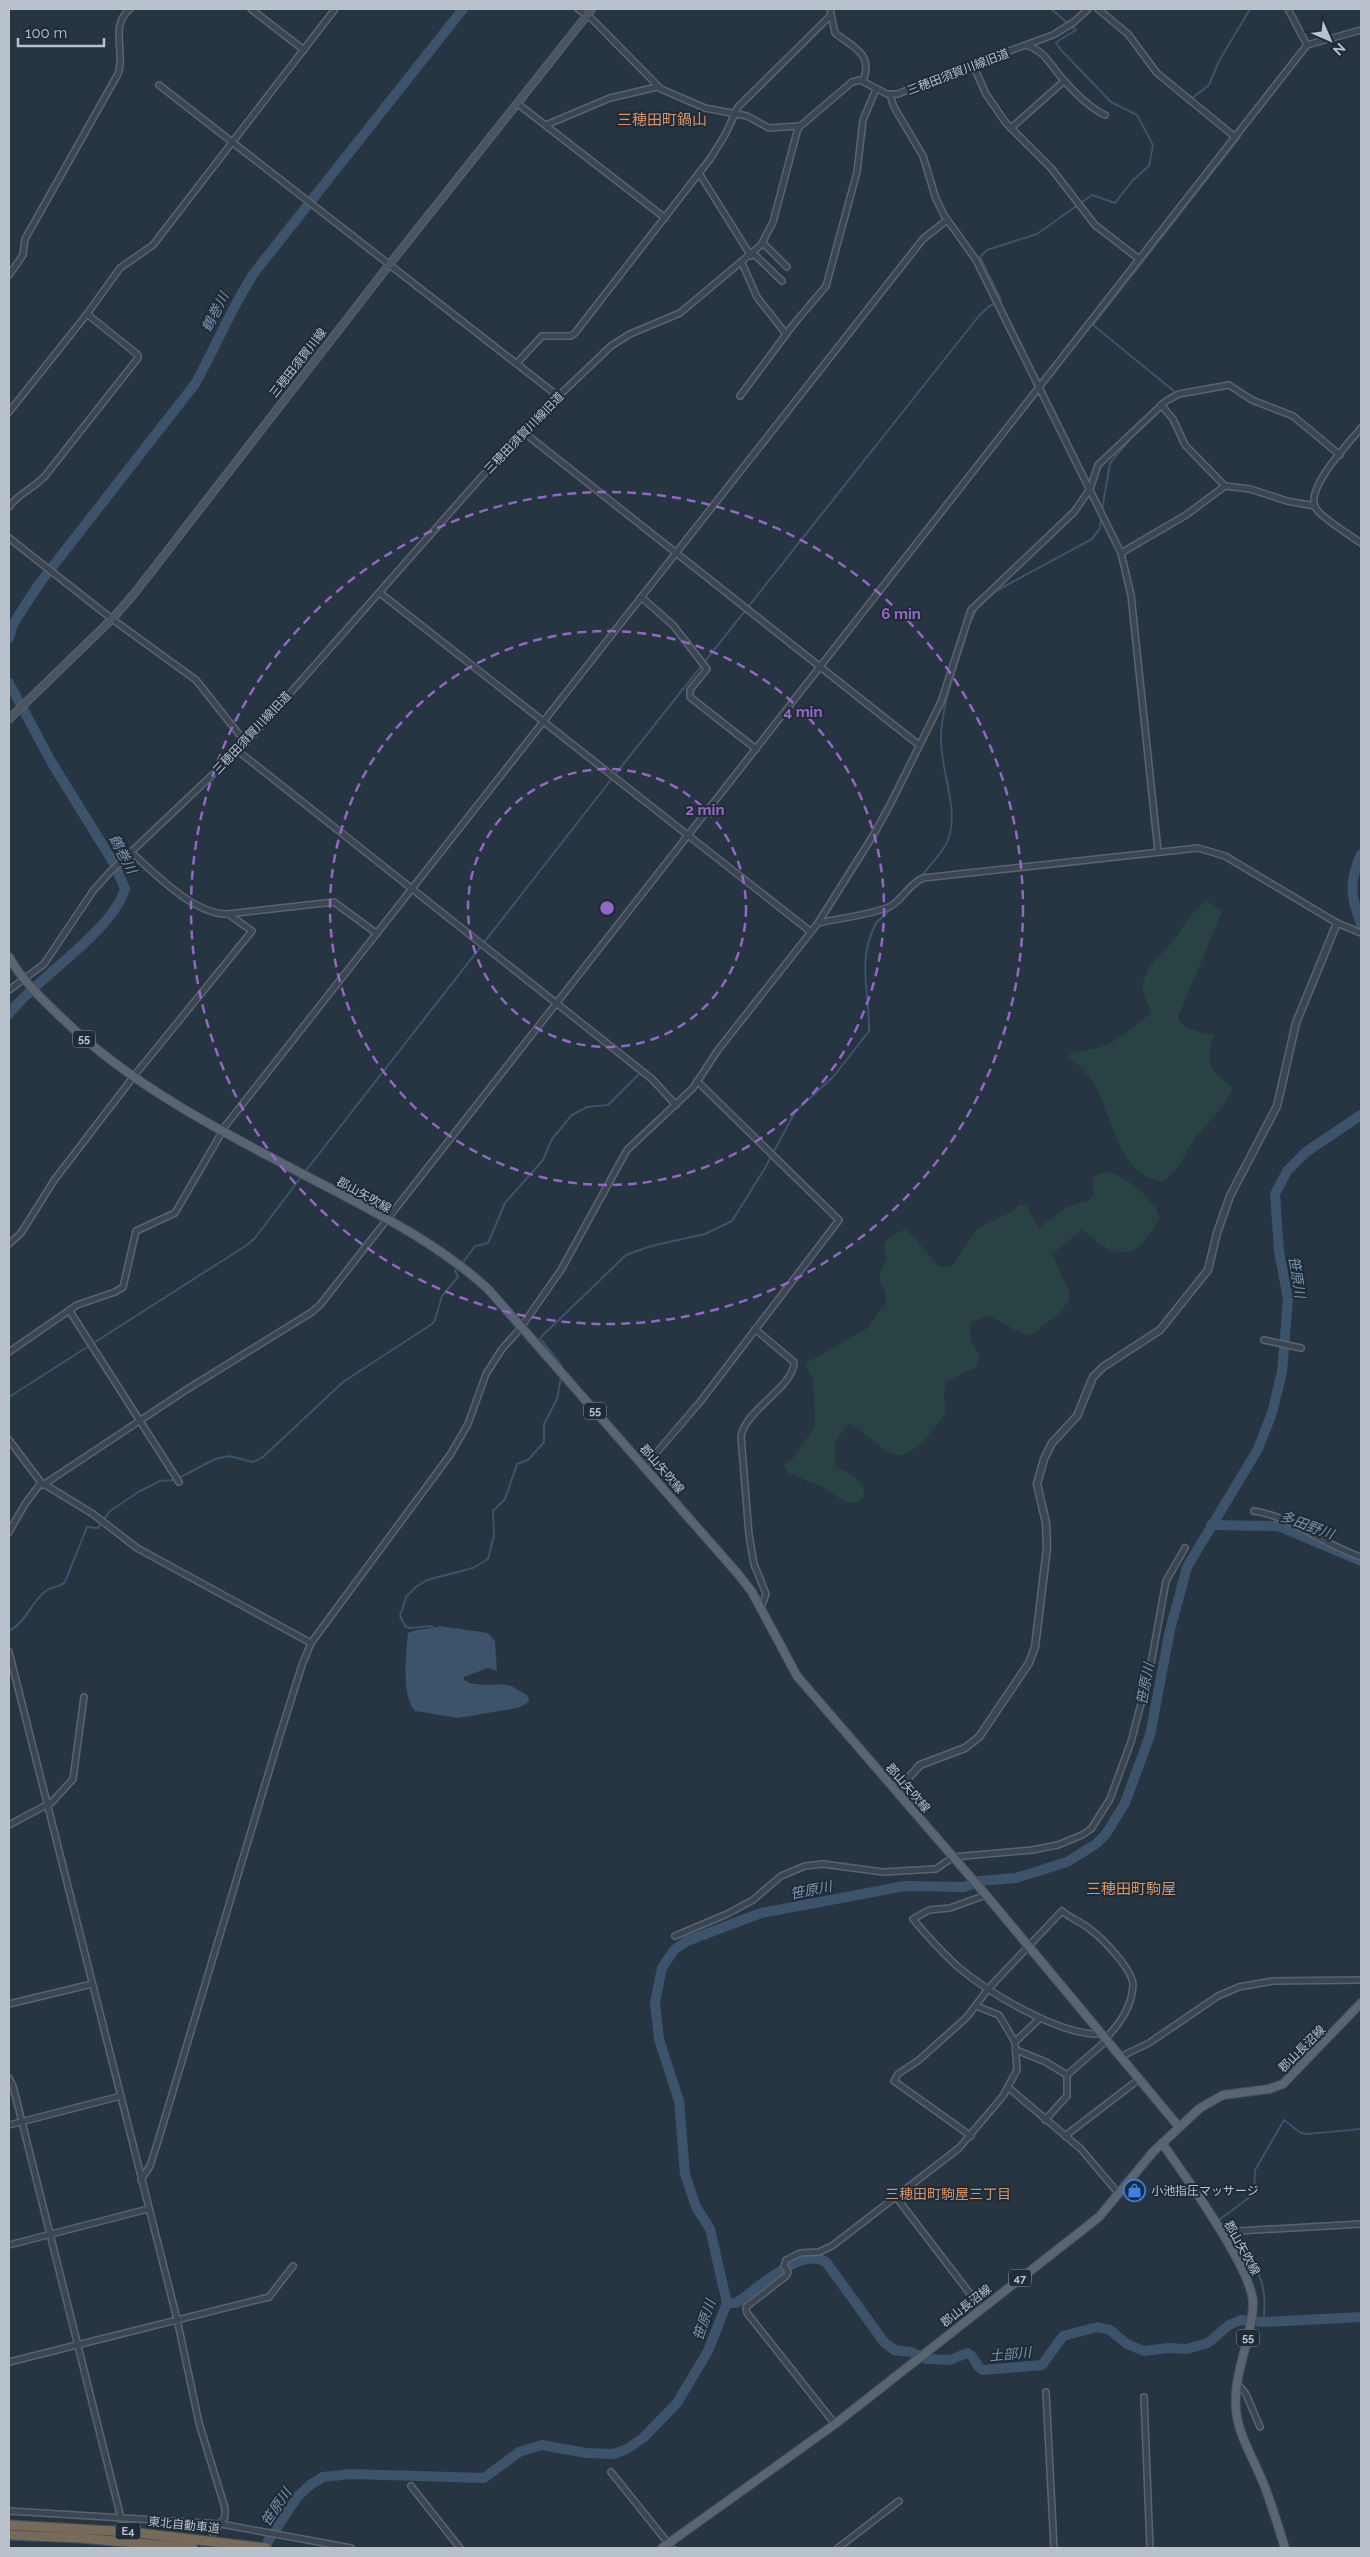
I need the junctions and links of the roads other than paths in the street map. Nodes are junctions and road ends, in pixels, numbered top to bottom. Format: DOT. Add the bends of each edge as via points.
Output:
graph roads {
  1 [pos="130,9"];
  2 [pos="252,9"];
  3 [pos="336,9"];
  4 [pos="578,9"];
  5 [pos="592,9"];
  6 [pos="1088,9"];
  7 [pos="1098,9"];
  8 [pos="1288,9"];
  9 [pos="830,12"];
  10 [pos="587,16"];
  11 [pos="1361,30"];
  12 [pos="1308,45"];
  13 [pos="1027,46"];
  14 [pos="304,50"];
  15 [pos="974,64"];
  16 [pos="863,81"];
  17 [pos="1064,81"];
  18 [pos="159,85"];
  19 [pos="657,87"];
  20 [pos="876,89"];
  21 [pos="890,95"];
  22 [pos="518,104"];
  23 [pos="734,114"];
  24 [pos="1105,115"];
  25 [pos="546,125"];
  26 [pos="800,126"];
  27 [pos="1010,128"];
  28 [pos="1235,138"];
  29 [pos="231,141"];
  30 [pos="700,173"];
  31 [pos="665,218"];
  32 [pos="947,220"];
  33 [pos="763,243"];
  34 [pos="752,255"];
  35 [pos="1139,259"];
  36 [pos="742,263"];
  37 [pos="388,265"];
  38 [pos="787,267"];
  39 [pos="9,275"];
  40 [pos="782,281"];
  41 [pos="87,314"];
  42 [pos="786,334"];
  43 [pos="517,363"];
  44 [pos="1040,387"];
  45 [pos="558,396"];
  46 [pos="740,396"];
  47 [pos="1161,405"];
  48 [pos="9,412"];
  49 [pos="1361,428"];
  50 [pos="522,431"];
  51 [pos="1340,455"];
  52 [pos="1225,486"];
  53 [pos="1090,490"];
  54 [pos="1314,506"];
  55 [pos="9,507"];
  56 [pos="9,538"];
  57 [pos="1361,544"];
  58 [pos="676,553"];
  59 [pos="1121,553"];
  60 [pos="380,593"];
  61 [pos="641,597"];
  62 [pos="112,619"];
  63 [pos="820,667"];
  64 [pos="9,719"];
  65 [pos="544,721"];
  66 [pos="246,743"];
  67 [pos="919,745"];
  68 [pos="756,749"];
  69 [pos="238,751"];
  70 [pos="688,835"];
  71 [pos="1158,851"];
  72 [pos="132,852"];
  73 [pos="411,889"];
  74 [pos="228,914"];
  75 [pos="818,923"];
  76 [pos="1337,923"];
  77 [pos="811,932"];
  78 [pos="376,933"];
  79 [pos="1361,933"];
  80 [pos="9,957"];
  81 [pos="23,980"];
  82 [pos="9,990"];
  83 [pos="556,1002"];
  84 [pos="134,1076"];
  85 [pos="697,1082"];
  86 [pos="676,1104"];
  87 [pos="223,1130"];
  88 [pos="385,1219"];
  89 [pos="9,1244"];
  90 [pos="69,1310"];
  91 [pos="521,1327"];
  92 [pos="755,1329"];
  93 [pos="1264,1340"];
  94 [pos="1301,1348"];
  95 [pos="9,1352"];
  96 [pos="140,1421"];
  97 [pos="9,1440"];
  98 [pos="645,1466"];
  99 [pos="179,1482"];
  100 [pos="42,1484"];
  101 [pos="1254,1511"];
  102 [pos="9,1532"];
  103 [pos="1185,1548"];
  104 [pos="1361,1557"];
  105 [pos="761,1608"];
  106 [pos="311,1644"];
  107 [pos="9,1652"];
  108 [pos="84,1697"];
  109 [pos="897,1791"];
  110 [pos="47,1803"];
  111 [pos="9,1825"];
  112 [pos="954,1858"];
  113 [pos="985,1894"];
  114 [pos="675,1936"];
  115 [pos="1028,1945"];
  116 [pos="1361,1980"];
  117 [pos="92,1984"];
  118 [pos="988,1989"];
  119 [pos="1361,2003"];
  120 [pos="9,2004"];
  121 [pos="976,2006"];
  122 [pos="1039,2019"];
  123 [pos="1104,2038"];
  124 [pos="1015,2042"];
  125 [pos="1016,2050"];
  126 [pos="1120,2057"];
  127 [pos="1066,2075"];
  128 [pos="9,2078"];
  129 [pos="1138,2080"];
  130 [pos="1009,2088"];
  131 [pos="121,2096"];
  132 [pos="1045,2120"];
  133 [pos="22,2122"];
  134 [pos="9,2125"];
  135 [pos="1179,2127"];
  136 [pos="971,2136"];
  137 [pos="1064,2136"];
  138 [pos="1162,2143"];
  139 [pos="141,2180"];
  140 [pos="1119,2194"];
  141 [pos="896,2196"];
  142 [pos="148,2209"];
  143 [pos="1361,2224"];
  144 [pos="1221,2232"];
  145 [pos="50,2235"];
  146 [pos="9,2245"];
  147 [pos="293,2266"];
  148 [pos="981,2308"];
  149 [pos="177,2319"];
  150 [pos="78,2344"];
  151 [pos="9,2362"];
  152 [pos="1237,2383"];
  153 [pos="1046,2392"];
  154 [pos="1144,2397"];
  155 [pos="835,2424"];
  156 [pos="1260,2427"];
  157 [pos="611,2472"];
  158 [pos="411,2486"];
  159 [pos="899,2501"];
  160 [pos="9,2511"];
  161 [pos="121,2518"];
  162 [pos="221,2524"];
  163 [pos="9,2525"];
  164 [pos="213,2534"];
  165 [pos="9,2535"];
  166 [pos="667,2547"];
  167 [pos="192,2548"];
  168 [pos="266,2548"];
  169 [pos="351,2548"];
  170 [pos="460,2548"];
  171 [pos="838,2548"];
  172 [pos="1054,2548"];
  173 [pos="1150,2548"];
  174 [pos="1285,2548"];
  1 -- 39 [label="street" via="120,24 118,74 25,239 23,254"];
  2 -- 14 [label="street"];
  3 -- 14 [label="street"];
  4 -- 10 [label="street"];
  5 -- 10 [label="main road, 三穂田須賀川線"];
  6 -- 13 [label="street, 三穂田須賀川線旧道" via="1053,35"];
  7 -- 28 [label="street" via="1128,34 1157,73"];
  8 -- 12 [label="street"];
  9 -- 16 [label="street" via="835,33 852,43 863,56 866,67"];
  9 -- 23 [label="street"];
  10 -- 19 [label="street"];
  10 -- 22 [label="main road, 三穂田須賀川線"];
  11 -- 12 [label="street"];
  12 -- 28 [label="street"];
  13 -- 15 [label="street, 三穂田須賀川線旧道"];
  13 -- 17 [label="street" via="1040,51"];
  14 -- 29 [label="street"];
  15 -- 21 [label="street, 三穂田須賀川線旧道"];
  15 -- 27 [label="street" via="986,94"];
  16 -- 20 [label="street, 三穂田須賀川線旧道"];
  16 -- 26 [label="street" via="852,82"];
  17 -- 24 [label="street" via="1096,111"];
  17 -- 27 [label="street"];
  18 -- 29 [label="street"];
  19 -- 23 [label="street" via="705,108"];
  19 -- 25 [label="street" via="610,98"];
  20 -- 21 [label="street, 三穂田須賀川線旧道"];
  20 -- 42 [label="street" via="863,120 857,172 826,286"];
  21 -- 32 [label="street" via="923,156 936,199"];
  22 -- 25 [label="street"];
  22 -- 37 [label="main road, 三穂田須賀川線"];
  23 -- 26 [label="street" via="747,116 772,129"];
  23 -- 30 [label="street" via="725,135"];
  25 -- 31 [label="street"];
  26 -- 33 [label="street, 三穂田須賀川線旧道" via="773,222"];
  27 -- 35 [label="street" via="1051,168 1095,225"];
  28 -- 35 [label="street"];
  29 -- 37 [label="street"];
  29 -- 41 [label="street" via="153,245 125,262"];
  30 -- 31 [label="street"];
  30 -- 34 [label="street"];
  31 -- 43 [label="street" via="575,333 571,336 542,336"];
  32 -- 44 [label="street" via="976,260"];
  32 -- 58 [label="street" via="923,239"];
  33 -- 34 [label="street, 三穂田須賀川線旧道"];
  33 -- 38 [label="street"];
  34 -- 36 [label="street, 三穂田須賀川線旧道"];
  34 -- 40 [label="street"];
  35 -- 44 [label="street"];
  36 -- 42 [label="street" via="757,298"];
  36 -- 45 [label="street, 三穂田須賀川線旧道" via="680,314 621,338"];
  37 -- 43 [label="street"];
  37 -- 62 [label="main road, 三穂田須賀川線"];
  41 -- 48 [label="street"];
  41 -- 55 [label="street" via="138,358 45,476"];
  42 -- 46 [label="street"];
  43 -- 45 [label="street"];
  44 -- 53 [label="street"];
  44 -- 63 [label="street"];
  45 -- 50 [label="street, 三穂田須賀川線旧道"];
  47 -- 51 [label="street" via="1179,394 1230,385 1252,400 1293,416"];
  47 -- 52 [label="street" via="1173,419 1185,445"];
  47 -- 53 [label="street" via="1098,465"];
  49 -- 51 [label="street"];
  50 -- 58 [label="street"];
  50 -- 60 [label="street, 三穂田須賀川線旧道"];
  51 -- 54 [label="street" via="1318,483"];
  52 -- 54 [label="street" via="1250,489"];
  52 -- 59 [label="street" via="1186,515"];
  53 -- 59 [label="street"];
  53 -- 67 [label="street" via="1074,512 971,610 946,690"];
  54 -- 57 [label="street"];
  56 -- 62 [label="street"];
  58 -- 61 [label="street"];
  58 -- 63 [label="street"];
  59 -- 71 [label="street" via="1131,595"];
  60 -- 65 [label="street"];
  60 -- 66 [label="street, 三穂田須賀川線旧道"];
  61 -- 65 [label="street"];
  61 -- 68 [label="street" via="673,625 707,669 689,692 690,697"];
  62 -- 64 [label="main road, 三穂田須賀川線"];
  62 -- 66 [label="street" via="196,680"];
  63 -- 67 [label="street"];
  63 -- 68 [label="street"];
  65 -- 70 [label="street"];
  65 -- 73 [label="street"];
  66 -- 69 [label="street, 三穂田須賀川線旧道"];
  67 -- 75 [label="street" via="892,802"];
  68 -- 70 [label="street"];
  69 -- 72 [label="street, 三穂田須賀川線旧道"];
  69 -- 73 [label="street"];
  70 -- 77 [label="street"];
  70 -- 83 [label="street"];
  71 -- 75 [label="street" via="923,878 893,905"];
  71 -- 76 [label="street" via="1198,848 1225,856"];
  72 -- 74 [label="street" via="174,892 217,913"];
  72 -- 81 [label="street, 三穂田須賀川線旧道" via="94,891 44,964"];
  73 -- 78 [label="street"];
  73 -- 83 [label="street"];
  74 -- 78 [label="street" via="334,902"];
  74 -- 84 [label="street" via="252,931"];
  75 -- 77 [label="street"];
  76 -- 79 [label="street"];
  76 -- 109 [label="street" via="1296,1023 1277,1106 1230,1196 1207,1272 1160,1330 1093,1377 1086,1387 1077,1416 1052,1443 1044,1459 1037,1484 1046,1523 1047,1548 1035,1647 1029,1663 982,1734 964,1748 920,1765"];
  77 -- 85 [label="street" via="718,1050"];
  78 -- 87 [label="street"];
  80 -- 81 [label="main road, 郡山矢吹線 / 55"];
  81 -- 82 [label="street, 三穂田須賀川線旧道"];
  81 -- 84 [label="main road, 郡山矢吹線 / 55" via="82,1038"];
  83 -- 86 [label="street" via="652,1079"];
  83 -- 88 [label="street"];
  84 -- 87 [label="main road, 郡山矢吹線 / 55"];
  84 -- 89 [label="street" via="56,1179 21,1233"];
  85 -- 86 [label="street"];
  85 -- 92 [label="street" via="839,1220"];
  86 -- 91 [label="street" via="627,1150 577,1244"];
  87 -- 88 [label="main road, 郡山矢吹線 / 55"];
  87 -- 90 [label="street" via="175,1213 136,1231 123,1287"];
  88 -- 91 [label="main road, 郡山矢吹線 / 55" via="458,1262 488,1289"];
  88 -- 96 [label="street" via="312,1312"];
  90 -- 95 [label="street"];
  90 -- 96 [label="street"];
  91 -- 98 [label="main road, 郡山矢吹線 / 55"];
  91 -- 106 [label="street" via="486,1374 468,1424 450,1455"];
  92 -- 98 [label="street"];
  92 -- 105 [label="street" via="794,1362 792,1370 771,1398 745,1423 741,1436 749,1535 754,1564 766,1594"];
  93 -- 94 [label="street"];
  96 -- 99 [label="street"];
  96 -- 100 [label="street"];
  97 -- 100 [label="street"];
  98 -- 105 [label="main road, 郡山矢吹線 / 55" via="738,1574"];
  100 -- 102 [label="street" via="25,1504"];
  100 -- 106 [label="street" via="92,1514 138,1548"];
  101 -- 104 [label="street" via="1279,1518"];
  103 -- 112 [label="street" via="1166,1581 1150,1669 1131,1742 1110,1800 1094,1825 1082,1835 1058,1845"];
  105 -- 109 [label="main road, 郡山矢吹線 / 55" via="797,1676"];
  106 -- 139 [label="street" via="288,1710 158,2141 150,2166"];
  107 -- 110 [label="street"];
  108 -- 110 [label="street" via="75,1776 52,1802"];
  109 -- 112 [label="main road, 郡山矢吹線 / 55"];
  110 -- 111 [label="street"];
  110 -- 117 [label="street"];
  112 -- 113 [label="main road, 郡山矢吹線 / 55"];
  112 -- 114 [label="street" via="942,1866 883,1872 823,1864 804,1866 781,1876 754,1900"];
  113 -- 115 [label="main road, 郡山矢吹線 / 55"];
  113 -- 118 [label="street" via="950,1908 929,1910 913,1919 958,1967"];
  115 -- 118 [label="street"];
  115 -- 123 [label="main road, 郡山矢吹線 / 55"];
  115 -- 123 [label="street" via="1062,1911 1109,1946 1127,1969 1132,1985 1121,2021"];
  116 -- 126 [label="street" via="1273,1981 1239,1987 1218,1996 1149,2044"];
  117 -- 120 [label="street"];
  117 -- 131 [label="street"];
  118 -- 121 [label="street"];
  118 -- 122 [label="street"];
  119 -- 135 [label="main road, 郡山長沼線 / 47" via="1283,2084 1217,2097"];
  121 -- 124 [label="street" via="999,2015"];
  121 -- 136 [label="street" via="894,2081"];
  122 -- 123 [label="street"];
  122 -- 124 [label="street"];
  123 -- 126 [label="main road, 郡山矢吹線 / 55"];
  123 -- 127 [label="street"];
  124 -- 125 [label="street"];
  125 -- 127 [label="street" via="1046,2062"];
  125 -- 130 [label="street" via="1017,2070"];
  126 -- 129 [label="main road, 郡山矢吹線 / 55"];
  127 -- 132 [label="street" via="1067,2096"];
  128 -- 133 [label="street"];
  129 -- 135 [label="main road, 郡山矢吹線 / 55"];
  129 -- 137 [label="street"];
  130 -- 132 [label="street"];
  130 -- 136 [label="street"];
  131 -- 133 [label="street"];
  131 -- 139 [label="street"];
  132 -- 137 [label="street"];
  133 -- 134 [label="street"];
  133 -- 145 [label="street"];
  135 -- 138 [label="main road, 郡山長沼線 / 47"];
  136 -- 141 [label="street"];
  137 -- 140 [label="street" via="1081,2149"];
  138 -- 140 [label="main road, 郡山長沼線 / 47"];
  138 -- 144 [label="main road, 郡山矢吹線 / 55"];
  139 -- 142 [label="street"];
  140 -- 148 [label="main road, 郡山長沼線 / 47" via="1099,2217"];
  141 -- 148 [label="street"];
  141 -- 155 [label="street" via="828,2249 786,2260 786,2276 756,2297 746,2310"];
  142 -- 145 [label="street"];
  142 -- 149 [label="street"];
  143 -- 144 [label="street"];
  144 -- 152 [label="main road, 郡山矢吹線 / 55" via="1246,2274 1253,2302 1250,2332"];
  145 -- 146 [label="street"];
  145 -- 150 [label="street"];
  147 -- 149 [label="street" via="269,2297"];
  148 -- 155 [label="main road, 郡山長沼線 / 47"];
  149 -- 150 [label="street"];
  149 -- 162 [label="street" via="199,2423 225,2508"];
  150 -- 151 [label="street"];
  150 -- 161 [label="street"];
  152 -- 156 [label="street" via="1246,2394"];
  152 -- 174 [label="main road, 郡山矢吹線 / 55" via="1236,2410 1240,2428 1266,2490"];
  153 -- 172 [label="street"];
  154 -- 173 [label="street"];
  155 -- 166 [label="main road, 郡山長沼線 / 47"];
  157 -- 166 [label="street"];
  158 -- 170 [label="street"];
  159 -- 171 [label="street"];
  160 -- 161 [label="street"];
  161 -- 162 [label="street"];
  162 -- 164 [label="street"];
  162 -- 169 [label="street"];
  163 -- 168 [label="highway, 東北自動車道 / E4" via="130,2532"];
  165 -- 167 [label="highway, 東北自動車道 / E4"];
}
